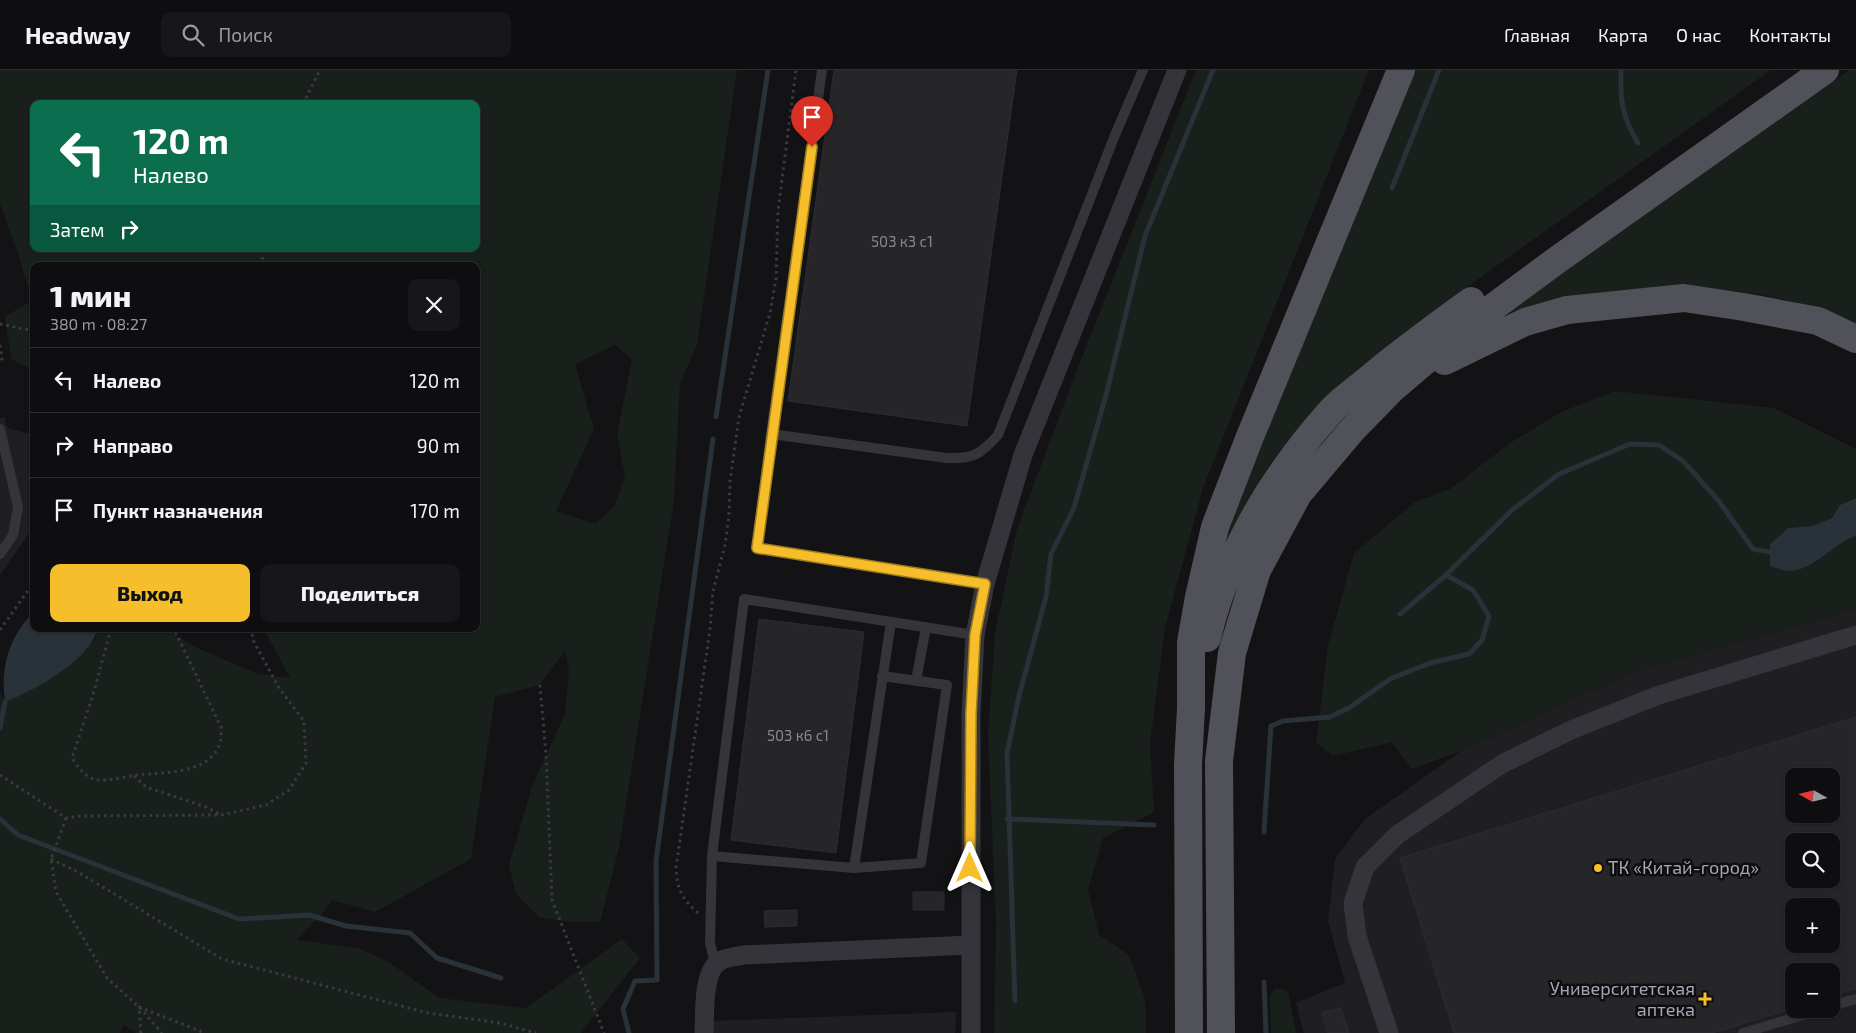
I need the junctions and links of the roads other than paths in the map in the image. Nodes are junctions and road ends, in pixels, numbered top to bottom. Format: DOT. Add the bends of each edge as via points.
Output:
graph roads {
  1 [pos="822,70"];
  2 [pos="1143,70"];
  3 [pos="1177,70"];
  4 [pos="1401,70"];
  5 [pos="1802,70"];
  6 [pos="1825,70"];
  7 [pos="1856,339"];
  8 [pos="1393,388"];
  9 [pos="0,429"];
  10 [pos="771,434"];
  11 [pos="2,452"];
  12 [pos="0,554"];
  13 [pos="985,584"];
  14 [pos="891,622"];
  15 [pos="926,628"];
  16 [pos="975,635"];
  17 [pos="1856,635"];
  18 [pos="882,676"];
  19 [pos="916,681"];
  20 [pos="1191,708"];
  21 [pos="712,856"];
  22 [pos="854,868"];
  23 [pos="970,945"];
  24 [pos="715,964"];
  25 [pos="1856,998"];
  26 [pos="1840,1003"];
  27 [pos="1793,1018"];
  28 [pos="704,1033"];
  29 [pos="971,1033"];
  30 [pos="1189,1033"];
  31 [pos="1221,1033"];
  32 [pos="1389,1033"];
  33 [pos="1743,1033"];
  1 -- 10 [label="lane"];
  2 -- 10 [label="lane" via="1114,135 998,435 984,451 967,459 947,458"];
  3 -- 13 [label="street" via="1023,456"];
  4 -- 20 [label="main road" via="1215,527 1191,642"];
  5 -- 20 [label="main road" via="1405,348 1332,410 1277,479 1237,548 1212,617"];
  6 -- 8 [label="main road" via="1549,266 1454,337"];
  7 -- 8 [label="main road" via="1818,321 1744,306 1684,298 1627,302 1568,310 1525,322"];
  8 -- 31 [label="main road" via="1352,430 1298,494 1257,570 1232,653 1220,761"];
  9 -- 11 [label="lane"];
  10 -- 13 [label="lane" via="757,548"];
  11 -- 12 [label="lane" via="18,507 13,535"];
  13 -- 16 [label="street"];
  14 -- 15 [label="lane"];
  14 -- 18 [label="lane"];
  14 -- 21 [label="lane" via="744,599"];
  15 -- 16 [label="lane"];
  15 -- 19 [label="lane"];
  16 -- 23 [label="street" via="971,714"];
  17 -- 32 [label="street" via="1659,695 1571,730 1502,764 1397,835 1365,866 1353,903 1358,936"];
  18 -- 19 [label="lane"];
  18 -- 22 [label="lane"];
  19 -- 22 [label="lane" via="946,685 921,863"];
  20 -- 30 [label="main road" via="1188,765"];
  21 -- 22 [label="lane"];
  21 -- 24 [label="lane" via="710,943"];
  23 -- 24 [label="street" via="743,955"];
  23 -- 29 [label="street"];
  24 -- 28 [label="street" via="706,988"];
  25 -- 26 [label="lane"];
  27 -- 33 [label="lane"];
}
